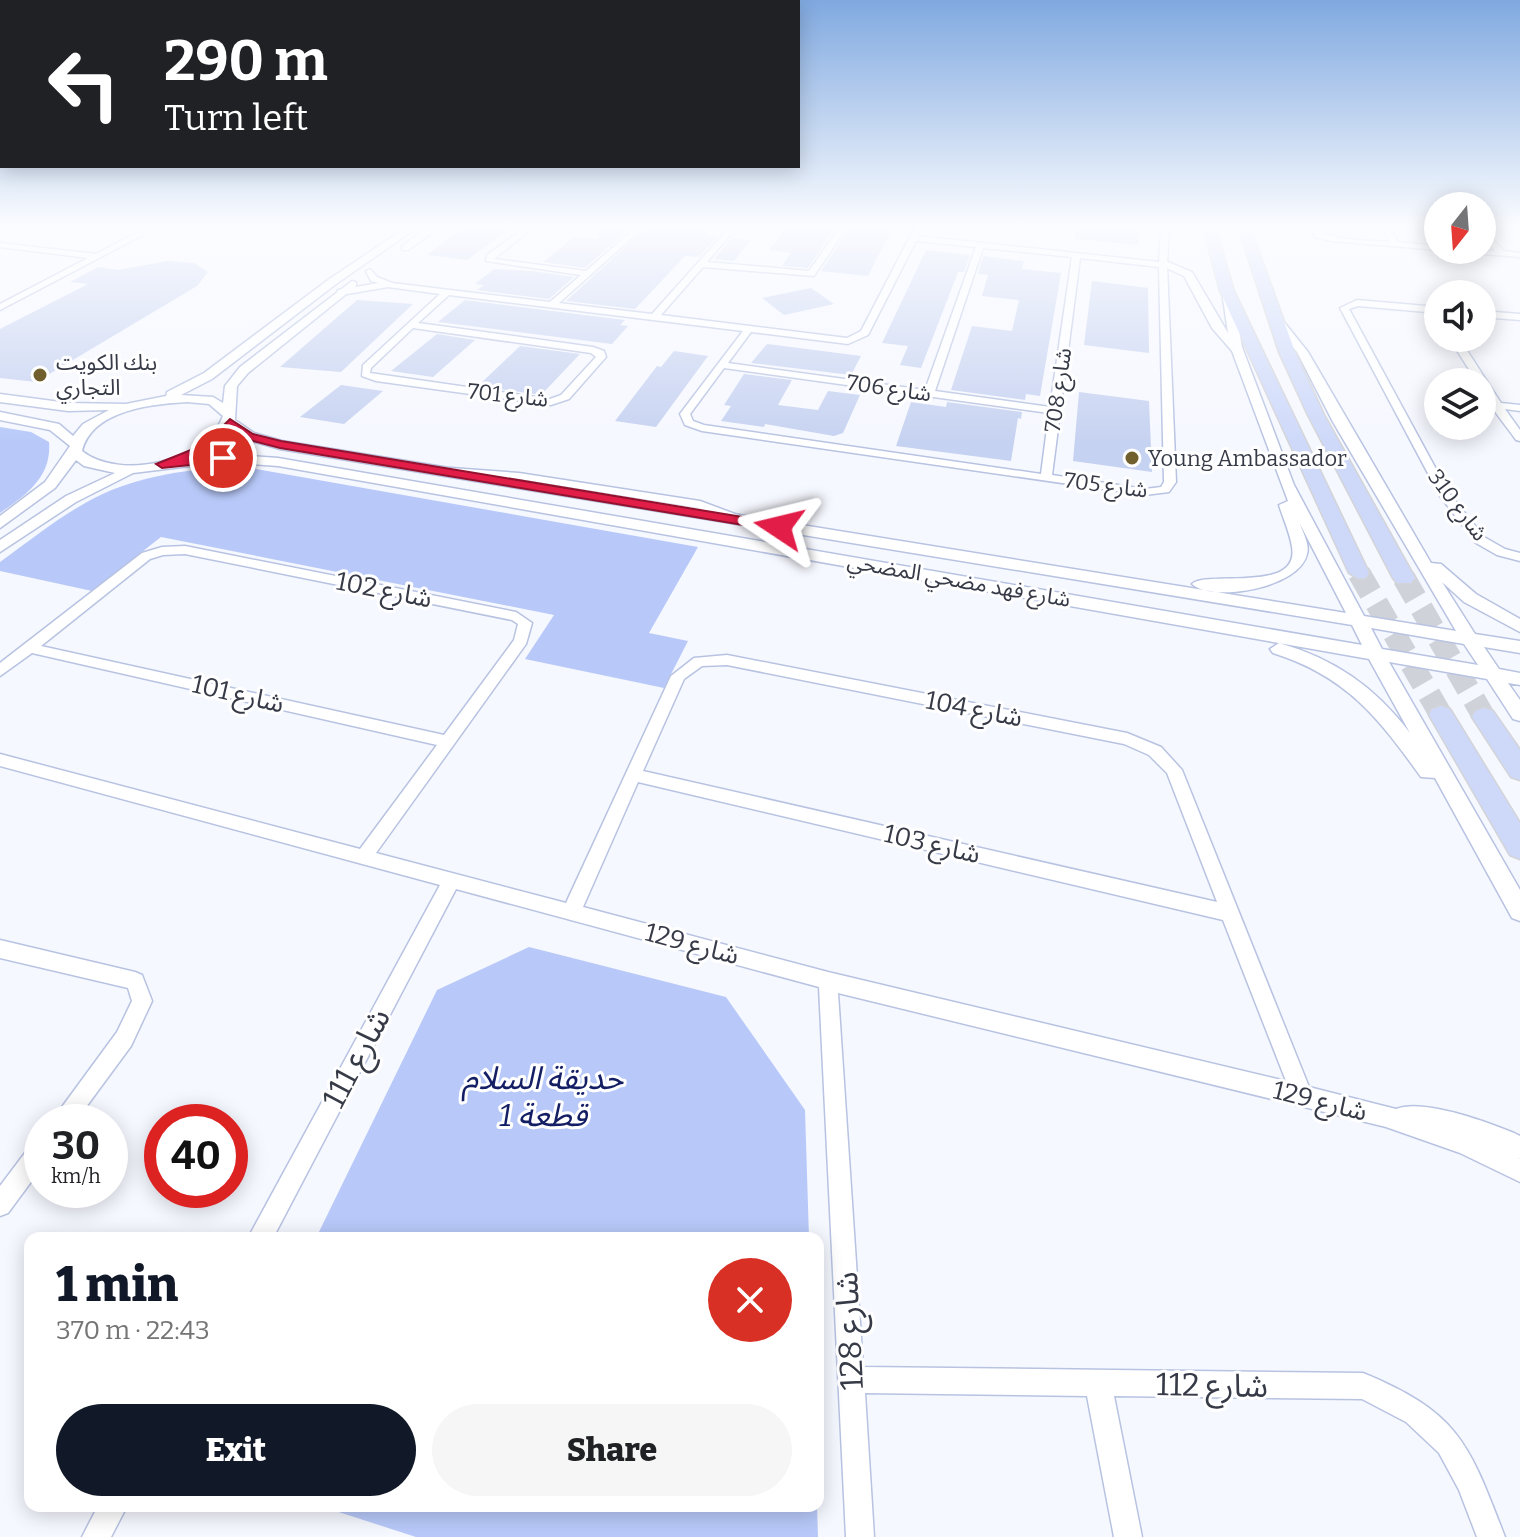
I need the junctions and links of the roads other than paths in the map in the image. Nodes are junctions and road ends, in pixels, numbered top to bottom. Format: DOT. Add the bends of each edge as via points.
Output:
graph roads {
  1 [pos="310,299"];
  2 [pos="333,299"];
  3 [pos="440,299"];
  4 [pos="497,299"];
  5 [pos="559,299"];
  6 [pos="670,299"];
  7 [pos="881,299"];
  8 [pos="962,299"];
  9 [pos="1070,299"];
  10 [pos="1164,299"];
  11 [pos="1202,299"];
  12 [pos="1228,299"];
  13 [pos="1231,299"];
  14 [pos="1267,299"];
  15 [pos="551,306"];
  16 [pos="1424,310"];
  17 [pos="1272,314"];
  18 [pos="1496,315"];
  19 [pos="1520,317"];
  20 [pos="654,318"];
  21 [pos="411,325"];
  22 [pos="748,330"];
  23 [pos="249,344"];
  24 [pos="272,347"];
  25 [pos="1238,352"];
  26 [pos="723,365"];
  27 [pos="929,394"];
  28 [pos="0,398"];
  29 [pos="155,400"];
  30 [pos="136,404"];
  31 [pos="1496,405"];
  32 [pos="1520,408"];
  33 [pos="1055,411"];
  34 [pos="0,416"];
  35 [pos="229,417"];
  36 [pos="1520,438"];
  37 [pos="75,448"];
  38 [pos="330,453"];
  39 [pos="162,464"];
  40 [pos="309,467"];
  41 [pos="142,468"];
  42 [pos="1046,477"];
  43 [pos="1287,485"];
  44 [pos="0,523"];
  45 [pos="2,543"];
  46 [pos="1416,549"];
  47 [pos="1520,557"];
  48 [pos="1359,573"];
  49 [pos="1078,576"];
  50 [pos="1404,578"];
  51 [pos="1002,587"];
  52 [pos="1360,621"];
  53 [pos="1520,626"];
  54 [pos="1469,639"];
  55 [pos="1520,647"];
  56 [pos="30,648"];
  57 [pos="1376,655"];
  58 [pos="0,671"];
  59 [pos="1492,674"];
  60 [pos="1520,679"];
  61 [pos="1520,714"];
  62 [pos="1441,715"];
  63 [pos="1484,717"];
  64 [pos="446,741"];
  65 [pos="0,760"];
  66 [pos="1520,770"];
  67 [pos="633,775"];
  68 [pos="1470,825"];
  69 [pos="1520,847"];
  70 [pos="365,855"];
  71 [pos="452,879"];
  72 [pos="572,911"];
  73 [pos="1520,911"];
  74 [pos="1230,913"];
  75 [pos="0,949"];
  76 [pos="828,981"];
  77 [pos="1302,1096"];
  78 [pos="75,1104"];
  79 [pos="1386,1116"];
  80 [pos="1520,1148"];
  81 [pos="1520,1171"];
  82 [pos="24,1173"];
  83 [pos="0,1205"];
  84 [pos="263,1232"];
  85 [pos="852,1380"];
  86 [pos="1098,1383"];
  87 [pos="110,1512"];
  88 [pos="96,1537"];
  89 [pos="860,1537"];
  90 [pos="1128,1537"];
  91 [pos="1491,1537"];
  1 -- 23 [label="street"];
  2 -- 24 [label="street"];
  3 -- 21 [label="street, شارع 701"];
  4 -- 15 [label="street"];
  5 -- 15 [label="street"];
  6 -- 20 [label="street"];
  7 -- 22 [label="street" via="861,337 837,340"];
  8 -- 27 [label="street"];
  9 -- 33 [label="street, شارع 708"];
  10 -- 42 [label="street, شارع 705" via="1169,486 1145,492"];
  11 -- 25 [label="street"];
  12 -- 25 [label="street"];
  13 -- 48 [label="main road"];
  14 -- 17 [label="main road"];
  15 -- 20 [label="street"];
  16 -- 47 [label="street, شارع 310" via="1357,303 1344,308 1444,494 1480,540"];
  17 -- 46 [label="street" via="1308,358 1337,418"];
  17 -- 50 [label="main road" via="1316,415"];
  18 -- 19 [label="street"];
  20 -- 22 [label="street"];
  21 -- 21 [label="street, شارع 701" via="366,367 365,374 551,402 565,397 601,355"];
  22 -- 26 [label="street, شارع 705"];
  23 -- 24 [label="street"];
  23 -- 29 [label="street" via="201,380"];
  24 -- 35 [label="street" via="237,378 228,395"];
  25 -- 43 [label="street"];
  26 -- 27 [label="street, شارع 706"];
  26 -- 42 [label="street, شارع 705" via="685,414 689,423"];
  27 -- 33 [label="street, شارع 706"];
  28 -- 30 [label="street" via="68,407"];
  29 -- 30 [label="street"];
  29 -- 35 [label="street, شارع فهد مضحي المضحي" via="201,399"];
  30 -- 37 [label="street" via="103,418 80,435"];
  31 -- 32 [label="street"];
  31 -- 36 [label="street"];
  33 -- 42 [label="street, شارع 708"];
  34 -- 37 [label="street" via="54,427"];
  35 -- 38 [label="street, شارع فهد مضحي المضحي" via="241,432 258,440"];
  35 -- 39 [label="street" via="214,441"];
  37 -- 41 [label="street" via="89,465"];
  37 -- 44 [label="street" via="50,485"];
  38 -- 40 [label="street"];
  38 -- 49 [label="street, شارع فهد مضحي المضحي"];
  39 -- 40 [label="street, شارع فهد مضحي المضحي" via="242,458"];
  39 -- 41 [label="street"];
  40 -- 51 [label="street, شارع فهد مضحي المضحي"];
  41 -- 45 [label="street" via="84,491"];
  43 -- 49 [label="street" via="1287,507 1301,550 1297,563 1280,576 1231,586 1128,575"];
  43 -- 52 [label="street"];
  46 -- 53 [label="street" via="1470,598"];
  46 -- 54 [label="street"];
  49 -- 52 [label="street, شارع فهد مضحي المضحي"];
  51 -- 57 [label="street, شارع فهد مضحي المضحي"];
  51 -- 68 [label="street" via="1271,647 1323,665 1378,704"];
  52 -- 54 [label="street, شارع فهد مضحي المضحي"];
  52 -- 57 [label="street"];
  54 -- 55 [label="street, شارع فهد مضحي المضحي"];
  54 -- 59 [label="street"];
  56 -- 58 [label="street, شارع 102"];
  56 -- 64 [label="street, شارع 101"];
  56 -- 64 [label="street, شارع 102" via="146,556 162,551 185,550 516,616 525,623 521,641"];
  57 -- 59 [label="street, شارع فهد مضحي المضحي"];
  57 -- 68 [label="street"];
  59 -- 60 [label="street, شارع فهد مضحي المضحي"];
  59 -- 61 [label="street"];
  62 -- 69 [label="main road"];
  63 -- 66 [label="main road"];
  64 -- 70 [label="street, شارع 102"];
  65 -- 70 [label="street, شارع 129"];
  67 -- 72 [label="street, شارع 104"];
  67 -- 74 [label="street, شارع 103"];
  67 -- 74 [label="street, شارع 104" via="678,676 708,659 1127,739 1155,751 1174,770"];
  68 -- 73 [label="street"];
  70 -- 71 [label="street, شارع 129"];
  71 -- 72 [label="street, شارع 129"];
  71 -- 84 [label="street, شارع 111"];
  72 -- 76 [label="street, شارع 129"];
  74 -- 77 [label="street, شارع 104"];
  75 -- 78 [label="street" via="135,981 142,1001 124,1039"];
  76 -- 77 [label="street, شارع 129"];
  76 -- 85 [label="street, شارع 128"];
  77 -- 79 [label="street, شارع 129"];
  79 -- 80 [label="street, شارع 129" via="1459,1122"];
  79 -- 81 [label="street, شارع 129" via="1465,1144"];
  82 -- 83 [label="street"];
  85 -- 86 [label="street, شارع 112"];
  85 -- 89 [label="street, شارع 128"];
  86 -- 90 [label="street"];
  86 -- 91 [label="street, شارع 112" via="1363,1386 1399,1400 1430,1422 1460,1458"];
  87 -- 88 [label="street"];
}
